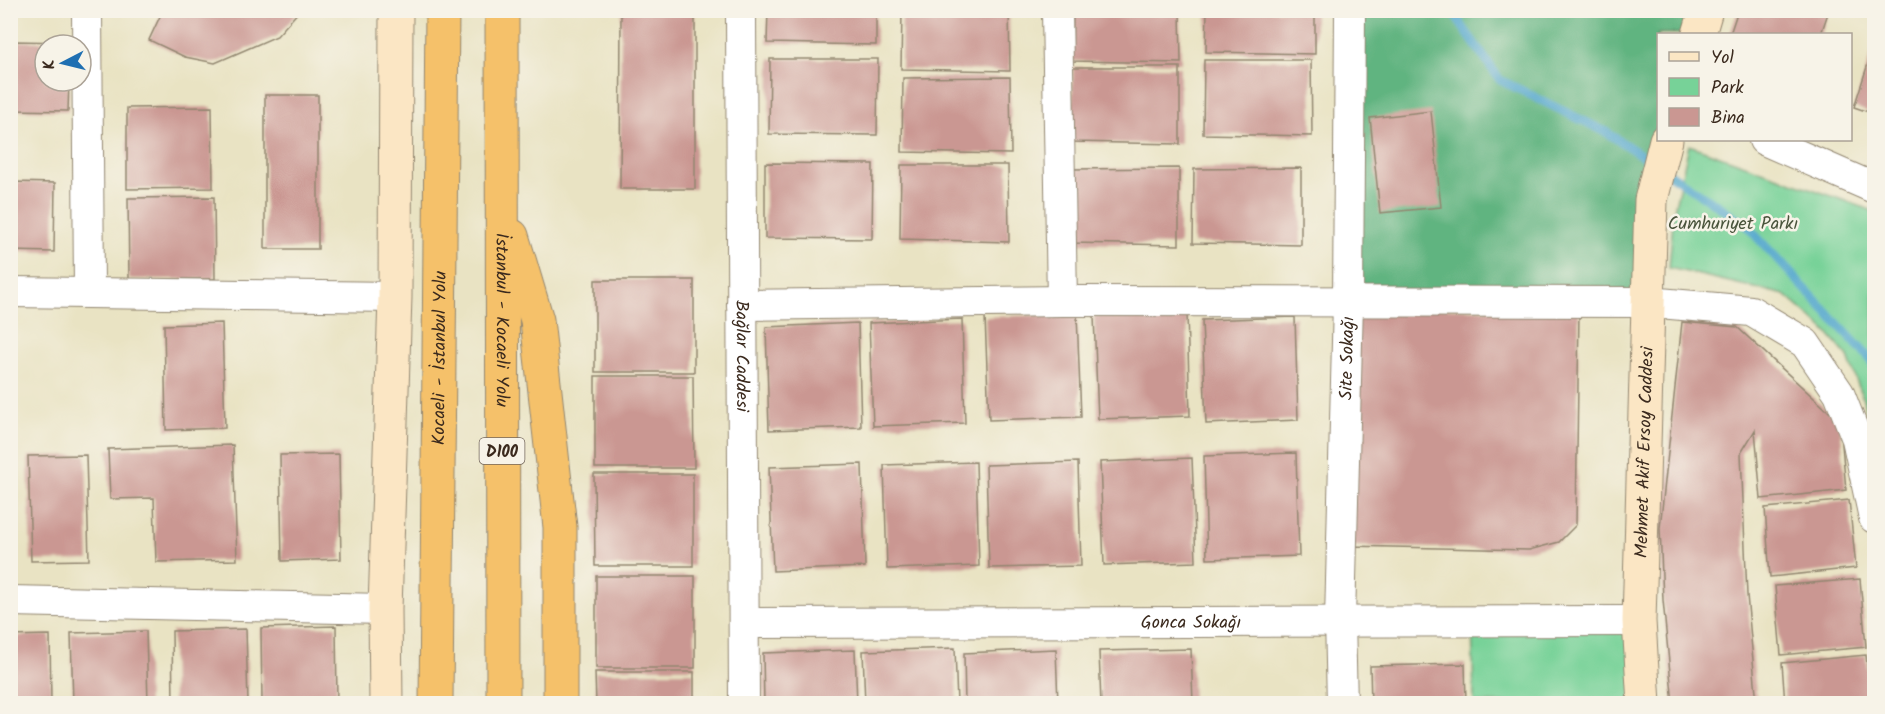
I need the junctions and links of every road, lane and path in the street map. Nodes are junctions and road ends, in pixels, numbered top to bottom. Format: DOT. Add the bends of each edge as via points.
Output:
graph roads {
  1 [pos="87,10"];
  2 [pos="396,10"];
  3 [pos="442,10"];
  4 [pos="502,10"];
  5 [pos="741,10"];
  6 [pos="1057,10"];
  7 [pos="1350,10"];
  8 [pos="1706,10"];
  9 [pos="1699,33"];
  10 [pos="1766,141"];
  11 [pos="1664,145"];
  12 [pos="1875,188"];
  13 [pos="501,199"];
  14 [pos="10,292"];
  15 [pos="89,292"];
  16 [pos="395,297"];
  17 [pos="1062,301"];
  18 [pos="1348,302"];
  19 [pos="1648,302"];
  20 [pos="742,305"];
  21 [pos="437,501"];
  22 [pos="1875,518"];
  23 [pos="10,600"];
  24 [pos="385,609"];
  25 [pos="1340,620"];
  26 [pos="1639,621"];
  27 [pos="744,623"];
  28 [pos="386,704"];
  29 [pos="423,704"];
  30 [pos="436,704"];
  31 [pos="503,704"];
  32 [pos="560,704"];
  33 [pos="744,704"];
  34 [pos="1342,704"];
  35 [pos="1644,704"];
  1 -- 15 [label="street"];
  2 -- 16 [label="main road"];
  3 -- 21 [label="highway, Kocaeli - İstanbul Yolu"];
  4 -- 13 [label="highway, İstanbul - Kocaeli Yolu / D100"];
  5 -- 20 [label="street, Bağlar Caddesi"];
  6 -- 17 [label="street"];
  7 -- 18 [label="street, Site Sokağı"];
  8 -- 9 [label="main road"];
  10 -- 12 [label="street"];
  11 -- 19 [label="main road, Mehmet Akif Ersoy Caddesi" via="1651,200"];
  13 -- 31 [label="highway, İstanbul - Kocaeli Yolu / D100"];
  13 -- 32 [label="highway" via="537,320 560,527"];
  14 -- 15 [label="street"];
  15 -- 16 [label="street"];
  16 -- 24 [label="main road"];
  17 -- 18 [label="street"];
  17 -- 20 [label="street"];
  18 -- 19 [label="street"];
  18 -- 25 [label="street, Site Sokağı"];
  19 -- 22 [label="street" via="1751,311 1805,343 1839,393 1857,439"];
  19 -- 26 [label="main road, Mehmet Akif Ersoy Caddesi"];
  20 -- 27 [label="street, Bağlar Caddesi"];
  21 -- 29 [label="highway"];
  21 -- 30 [label="highway, Kocaeli - İstanbul Yolu"];
  23 -- 24 [label="street"];
  24 -- 28 [label="main road"];
  25 -- 26 [label="street, Gonca Sokağı"];
  25 -- 27 [label="street, Gonca Sokağı"];
  25 -- 34 [label="street, Site Sokağı"];
  26 -- 35 [label="main road, Mehmet Akif Ersoy Caddesi"];
  27 -- 33 [label="street, Bağlar Caddesi"];
}
